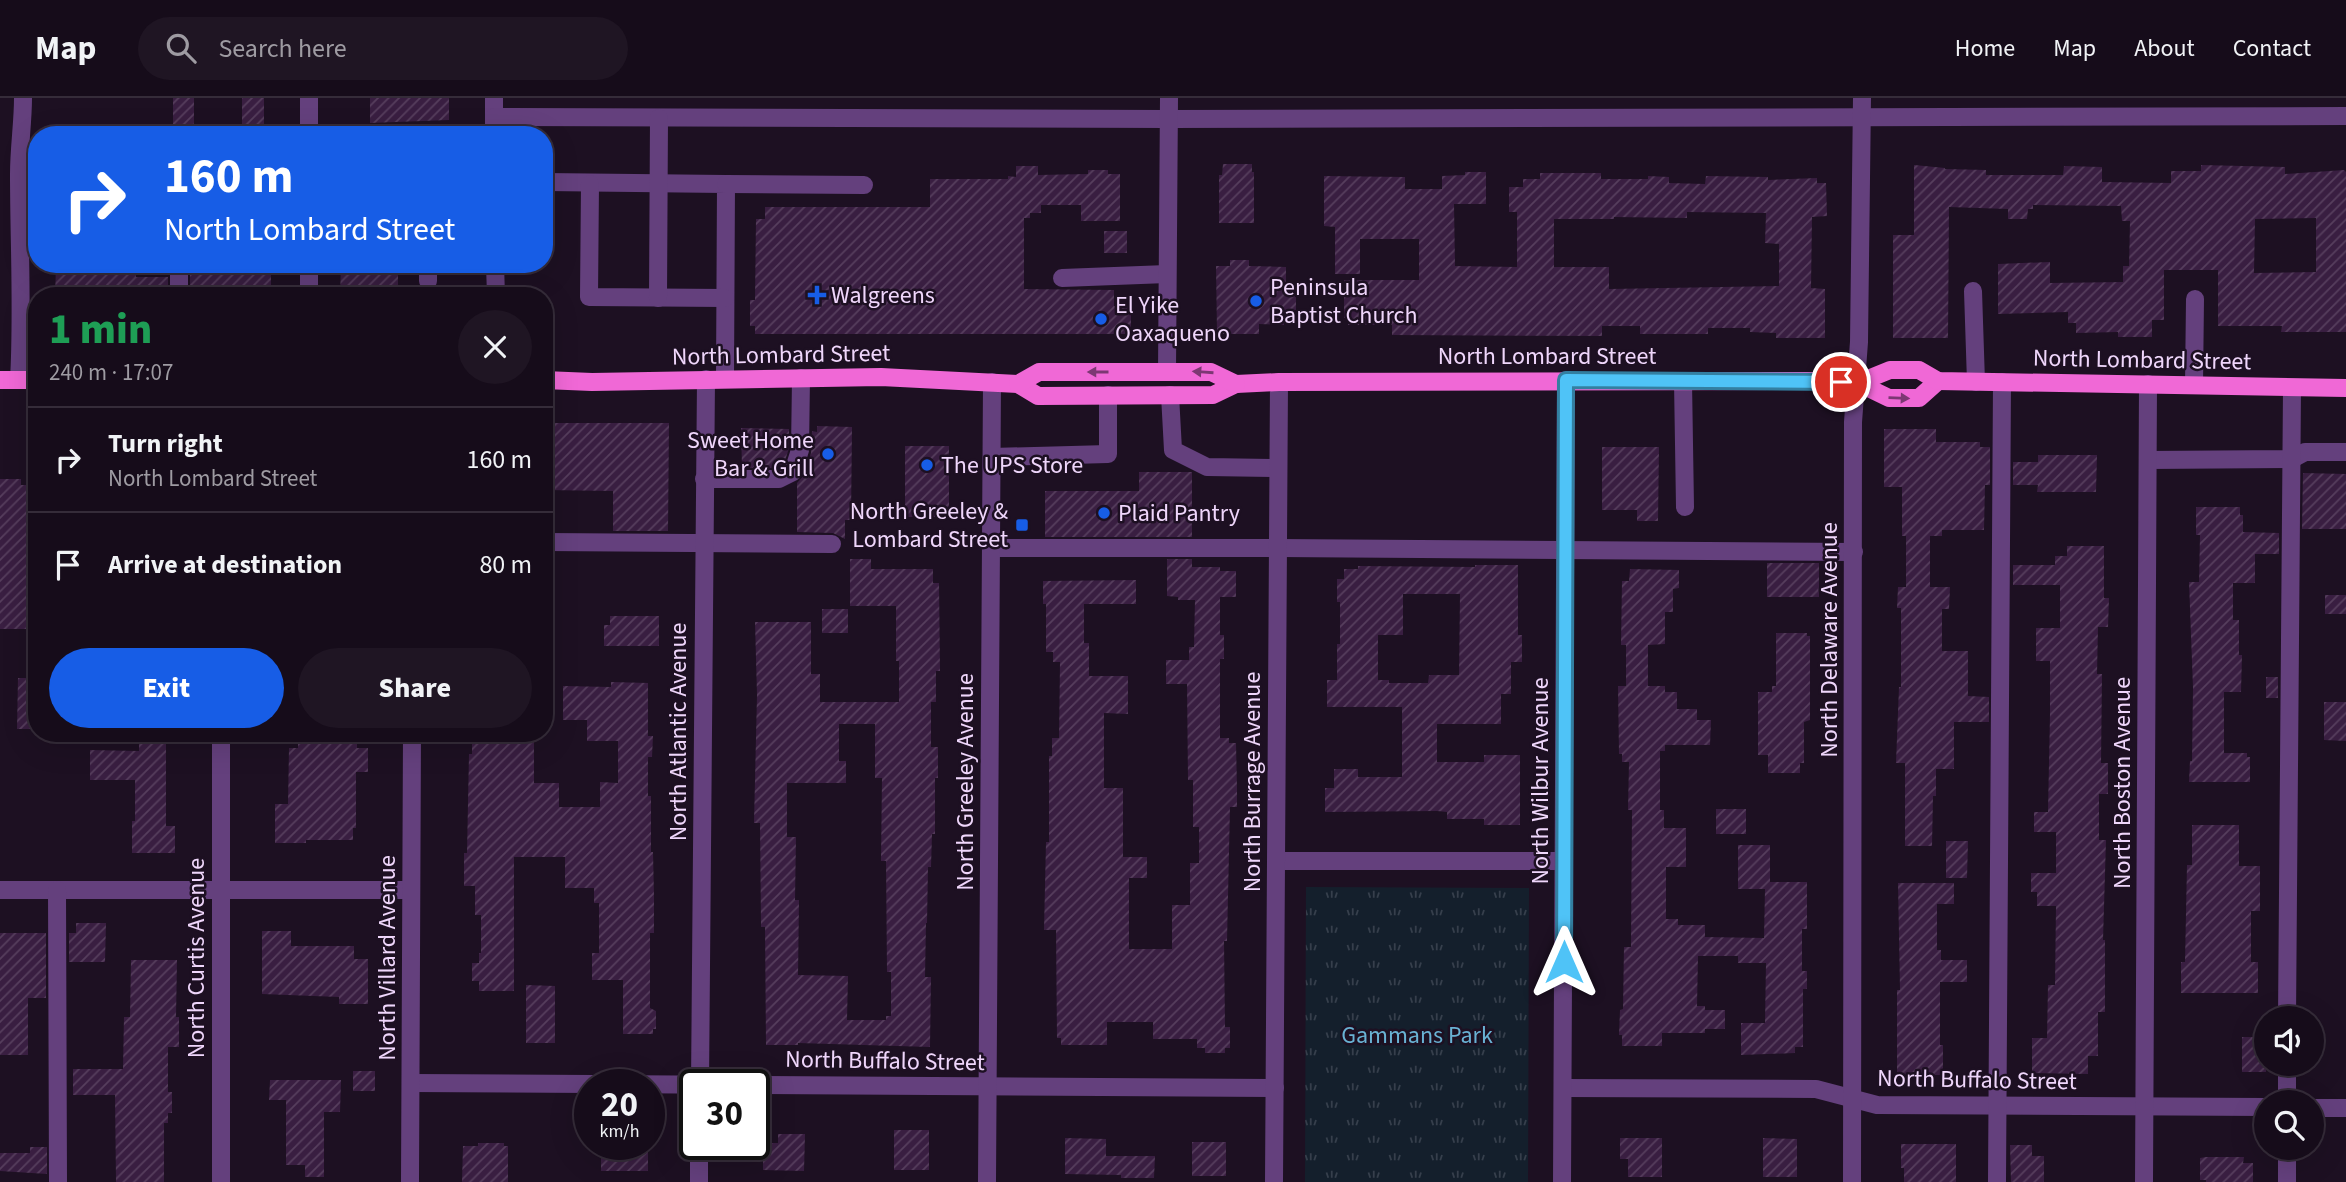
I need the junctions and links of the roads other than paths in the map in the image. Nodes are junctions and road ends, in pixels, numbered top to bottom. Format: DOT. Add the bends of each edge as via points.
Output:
graph roads {
  1 [pos="23,98"];
  2 [pos="309,98"];
  3 [pos="494,98"];
  4 [pos="1169,98"];
  5 [pos="1862,98"];
  6 [pos="2346,116"];
  7 [pos="1862,117"];
  8 [pos="659,118"];
  9 [pos="1169,119"];
  10 [pos="309,126"];
  11 [pos="494,126"];
  12 [pos="553,182"];
  13 [pos="590,184"];
  14 [pos="658,184"];
  15 [pos="726,184"];
  16 [pos="864,185"];
  17 [pos="1167,274"];
  18 [pos="1062,278"];
  19 [pos="1973,291"];
  20 [pos="658,298"];
  21 [pos="725,298"];
  22 [pos="2195,299"];
  23 [pos="1167,372"];
  24 [pos="801,377"];
  25 [pos="725,378"];
  26 [pos="706,379"];
  27 [pos="0,380"];
  28 [pos="28,380"];
  29 [pos="553,380"];
  30 [pos="1566,380"];
  31 [pos="1683,381"];
  32 [pos="1938,381"];
  33 [pos="992,382"];
  34 [pos="1279,382"];
  35 [pos="1976,382"];
  36 [pos="2002,382"];
  37 [pos="1858,383"];
  38 [pos="1018,384"];
  39 [pos="1236,384"];
  40 [pos="2148,384"];
  41 [pos="2194,385"];
  42 [pos="2292,388"];
  43 [pos="2346,388"];
  44 [pos="1108,395"];
  45 [pos="1170,395"];
  46 [pos="2346,452"];
  47 [pos="992,457"];
  48 [pos="2291,459"];
  49 [pos="2148,460"];
  50 [pos="1279,468"];
  51 [pos="704,479"];
  52 [pos="1685,507"];
  53 [pos="553,542"];
  54 [pos="703,543"];
  55 [pos="832,544"];
  56 [pos="992,548"];
  57 [pos="1278,548"];
  58 [pos="1566,549"];
  59 [pos="1854,552"];
  60 [pos="221,742"];
  61 [pos="412,742"];
  62 [pos="1277,860"];
  63 [pos="1564,861"];
  64 [pos="0,890"];
  65 [pos="57,890"];
  66 [pos="221,890"];
  67 [pos="411,890"];
  68 [pos="2287,1006"];
  69 [pos="700,1069"];
  70 [pos="411,1083"];
  71 [pos="679,1084"];
  72 [pos="770,1085"];
  73 [pos="988,1087"];
  74 [pos="1275,1088"];
  75 [pos="1563,1088"];
  76 [pos="1853,1098"];
  77 [pos="1997,1106"];
  78 [pos="2145,1107"];
  79 [pos="2254,1107"];
  80 [pos="2324,1108"];
  81 [pos="2346,1108"];
  82 [pos="699,1160"];
  83 [pos="2287,1160"];
  84 [pos="58,1182"];
  85 [pos="221,1182"];
  86 [pos="410,1182"];
  87 [pos="699,1182"];
  88 [pos="987,1182"];
  89 [pos="1274,1182"];
  90 [pos="1562,1182"];
  91 [pos="1852,1182"];
  92 [pos="1997,1182"];
  93 [pos="2144,1182"];
  94 [pos="2287,1182"];
  1 -- 28 [label="street" via="19,158 21,342"];
  2 -- 10 [label="street"];
  3 -- 11 [label="street"];
  4 -- 9 [label="street"];
  5 -- 7 [label="street, North Delaware Avenue"];
  6 -- 7 [label="street"];
  7 -- 9 [label="street"];
  7 -- 37 [label="street, North Delaware Avenue"];
  8 -- 9 [label="street"];
  8 -- 11 [label="street"];
  8 -- 14 [label="street"];
  9 -- 17 [label="street"];
  12 -- 13 [label="street"];
  13 -- 14 [label="street"];
  13 -- 20 [label="street" via="589,297"];
  14 -- 15 [label="street"];
  14 -- 20 [label="street"];
  15 -- 16 [label="street"];
  15 -- 21 [label="street"];
  17 -- 18 [label="street"];
  17 -- 23 [label="street"];
  19 -- 35 [label="street"];
  20 -- 21 [label="street"];
  21 -- 25 [label="street"];
  22 -- 41 [label="street"];
  23 -- 38 [label="main road, North Lombard Street, one-way" via="1039,372"];
  39 -- 23 [label="main road, North Lombard Street, one-way" via="1211,372"];
  24 -- 25 [label="main road, North Lombard Street"];
  24 -- 33 [label="main road, North Lombard Street"];
  24 -- 51 [label="street" via="800,450 793,472 779,479"];
  25 -- 26 [label="main road, North Lombard Street"];
  26 -- 29 [label="main road, North Lombard Street"];
  26 -- 51 [label="street, North Atlantic Avenue"];
  27 -- 28 [label="main road"];
  30 -- 31 [label="main road, North Lombard Street"];
  30 -- 34 [label="main road, North Lombard Street"];
  30 -- 58 [label="street, North Wilbur Avenue"];
  31 -- 37 [label="main road, North Lombard Street"];
  31 -- 52 [label="street"];
  32 -- 35 [label="main road, North Lombard Street"];
  32 -- 37 [label="main road, North Lombard Street" via="1919,370 1889,370"];
  37 -- 32 [label="main road, North Lombard Street, one-way" via="1889,398 1919,398"];
  33 -- 38 [label="main road, North Lombard Street"];
  33 -- 47 [label="street, North Greeley Avenue"];
  34 -- 39 [label="main road, North Lombard Street"];
  34 -- 50 [label="street, North Burrage Avenue"];
  35 -- 36 [label="main road, North Lombard Street"];
  36 -- 40 [label="main road, North Lombard Street"];
  36 -- 77 [label="street"];
  37 -- 59 [label="street, North Delaware Avenue" via="1853,422"];
  38 -- 44 [label="main road, North Lombard Street" via="1038,396"];
  39 -- 45 [label="main road, North Lombard Street" via="1213,395"];
  40 -- 41 [label="main road, North Lombard Street"];
  40 -- 49 [label="street, North Boston Avenue"];
  41 -- 42 [label="main road, North Lombard Street"];
  42 -- 43 [label="main road, North Lombard Street"];
  42 -- 48 [label="street"];
  44 -- 45 [label="main road, North Lombard Street"];
  44 -- 47 [label="street" via="1108,454"];
  45 -- 50 [label="street" via="1173,450 1207,467"];
  46 -- 48 [label="street" via="2305,452"];
  47 -- 56 [label="street, North Greeley Avenue"];
  48 -- 49 [label="street"];
  48 -- 68 [label="street"];
  49 -- 78 [label="street, North Boston Avenue"];
  50 -- 57 [label="street, North Burrage Avenue"];
  51 -- 54 [label="street, North Atlantic Avenue"];
  53 -- 54 [label="street"];
  54 -- 55 [label="street"];
  54 -- 69 [label="street, North Atlantic Avenue"];
  56 -- 57 [label="street"];
  56 -- 73 [label="street, North Greeley Avenue"];
  57 -- 58 [label="street"];
  57 -- 62 [label="street, North Burrage Avenue"];
  58 -- 59 [label="street"];
  58 -- 63 [label="street, North Wilbur Avenue"];
  59 -- 76 [label="street, North Delaware Avenue"];
  60 -- 66 [label="street, North Curtis Avenue"];
  61 -- 67 [label="street, North Villard Avenue"];
  62 -- 63 [label="street"];
  62 -- 74 [label="street, North Burrage Avenue"];
  63 -- 75 [label="street, North Wilbur Avenue"];
  64 -- 65 [label="street"];
  65 -- 66 [label="street"];
  65 -- 84 [label="street"];
  66 -- 67 [label="street"];
  66 -- 85 [label="street, North Curtis Avenue"];
  67 -- 70 [label="street, North Villard Avenue"];
  70 -- 71 [label="street, North Buffalo Street"];
  70 -- 86 [label="street, North Villard Avenue"];
  72 -- 73 [label="street, North Buffalo Street"];
  73 -- 74 [label="street, North Buffalo Street"];
  73 -- 88 [label="street, North Greeley Avenue"];
  74 -- 89 [label="street, North Burrage Avenue"];
  75 -- 76 [label="street, North Buffalo Street" via="1816,1088"];
  75 -- 90 [label="street, North Wilbur Avenue"];
  76 -- 77 [label="street, North Buffalo Street" via="1877,1105"];
  76 -- 91 [label="street, North Delaware Avenue"];
  77 -- 78 [label="street, North Buffalo Street"];
  77 -- 92 [label="street"];
  78 -- 79 [label="street, North Buffalo Street"];
  78 -- 93 [label="street, North Boston Avenue"];
  80 -- 81 [label="street"];
  82 -- 87 [label="street"];
  83 -- 94 [label="street"];
}
